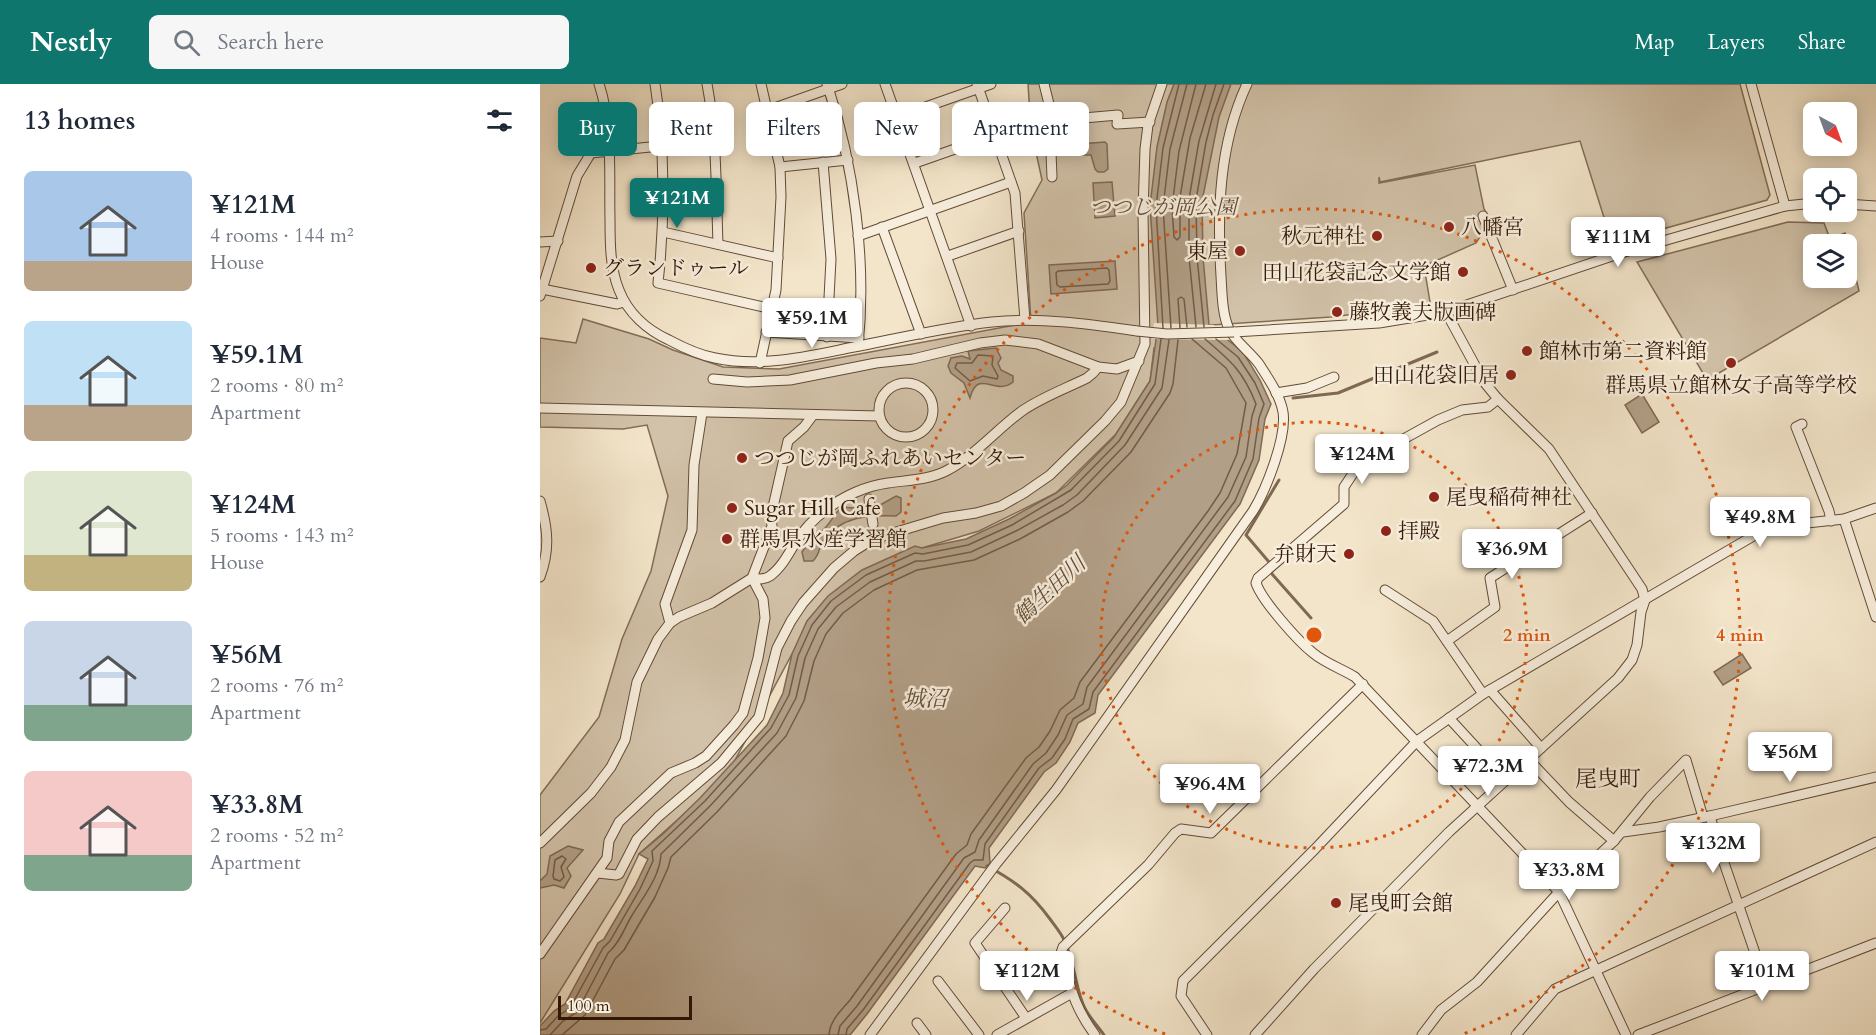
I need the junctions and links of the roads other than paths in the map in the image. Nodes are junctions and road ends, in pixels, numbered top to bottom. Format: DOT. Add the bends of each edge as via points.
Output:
graph roads {
  1 [pos="599,84"];
  2 [pos="654,84"];
  3 [pos="707,84"];
  4 [pos="761,84"];
  5 [pos="842,84"];
  6 [pos="885,84"];
  7 [pos="991,84"];
  8 [pos="1044,84"];
  9 [pos="1162,84"];
  10 [pos="1247,84"];
  11 [pos="1751,84"];
  12 [pos="828,86"];
  13 [pos="977,86"];
  14 [pos="604,102"];
  15 [pos="658,102"];
  16 [pos="764,102"];
  17 [pos="788,102"];
  18 [pos="892,102"];
  19 [pos="936,102"];
  20 [pos="983,102"];
  21 [pos="1048,102"];
  22 [pos="1089,118"];
  23 [pos="1150,122"];
  24 [pos="952,150"];
  25 [pos="589,156"];
  26 [pos="609,156"];
  27 [pos="660,156"];
  28 [pos="778,156"];
  29 [pos="912,156"];
  30 [pos="1002,156"];
  31 [pos="1051,156"];
  32 [pos="848,160"];
  33 [pos="823,162"];
  34 [pos="915,163"];
  35 [pos="780,167"];
  36 [pos="1052,177"];
  37 [pos="1011,182"];
  38 [pos="1803,204"];
  39 [pos="1857,205"];
  40 [pos="1785,206"];
  41 [pos="1876,206"];
  42 [pos="931,211"];
  43 [pos="1483,216"];
  44 [pos="882,227"];
  45 [pos="1019,231"];
  46 [pos="663,232"];
  47 [pos="858,236"];
  48 [pos="558,241"];
  49 [pos="540,242"];
  50 [pos="718,244"];
  51 [pos="948,256"];
  52 [pos="778,258"];
  53 [pos="1513,290"];
  54 [pos="541,292"];
  55 [pos="624,302"];
  56 [pos="772,309"];
  57 [pos="1446,312"];
  58 [pos="1025,320"];
  59 [pos="971,326"];
  60 [pos="766,332"];
  61 [pos="921,334"];
  62 [pos="827,337"];
  63 [pos="858,342"];
  64 [pos="1139,361"];
  65 [pos="760,363"];
  66 [pos="1098,366"];
  67 [pos="1334,377"];
  68 [pos="713,379"];
  69 [pos="1276,393"];
  70 [pos="1498,399"];
  71 [pos="540,408"];
  72 [pos="702,413"];
  73 [pos="813,415"];
  74 [pos="879,416"];
  75 [pos="1802,424"];
  76 [pos="868,499"];
  77 [pos="540,501"];
  78 [pos="1876,508"];
  79 [pos="1592,513"];
  80 [pos="1844,519"];
  81 [pos="1831,521"];
  82 [pos="873,524"];
  83 [pos="540,577"];
  84 [pos="752,578"];
  85 [pos="1385,590"];
  86 [pos="1645,600"];
  87 [pos="1876,615"];
  88 [pos="670,623"];
  89 [pos="1447,641"];
  90 [pos="1363,684"];
  91 [pos="1487,692"];
  92 [pos="1449,718"];
  93 [pos="1417,741"];
  94 [pos="1542,748"];
  95 [pos="1529,760"];
  96 [pos="1876,777"];
  97 [pos="1506,780"];
  98 [pos="1478,805"];
  99 [pos="1706,816"];
  100 [pos="1623,831"];
  101 [pos="1614,841"];
  102 [pos="1876,842"];
  103 [pos="540,843"];
  104 [pos="598,873"];
  105 [pos="1559,892"];
  106 [pos="1738,905"];
  107 [pos="1005,908"];
  108 [pos="1876,943"];
  109 [pos="541,952"];
  110 [pos="1597,970"];
  111 [pos="938,981"];
  112 [pos="1766,986"];
  113 [pos="1072,993"];
  114 [pos="1026,1018"];
  115 [pos="917,1023"];
  116 [pos="870,1035"];
  117 [pos="926,1035"];
  118 [pos="978,1035"];
  119 [pos="997,1035"];
  120 [pos="1095,1035"];
  121 [pos="1207,1035"];
  122 [pos="1255,1035"];
  123 [pos="1422,1035"];
  124 [pos="1516,1035"];
  125 [pos="1626,1035"];
  126 [pos="1638,1035"];
  1 -- 14 [label="street"];
  2 -- 15 [label="street"];
  3 -- 50 [label="street" via="715,149"];
  4 -- 16 [label="street"];
  5 -- 12 [label="street"];
  6 -- 18 [label="street"];
  7 -- 13 [label="street"];
  8 -- 21 [label="street"];
  9 -- 23 [label="street"];
  10 -- 69 [label="street" via="1232,126 1221,185 1218,230 1222,288 1230,331 1251,353"];
  11 -- 40 [label="street"];
  12 -- 17 [label="street"];
  12 -- 32 [label="street"];
  13 -- 19 [label="street"];
  13 -- 20 [label="street"];
  22 -- 23 [label="street" via="1118,115 1118,124"];
  23 -- 64 [label="street" via="1143,178 1145,344"];
  24 -- 34 [label="street"];
  25 -- 48 [label="street" via="577,176"];
  26 -- 55 [label="street" via="612,258"];
  27 -- 46 [label="street"];
  28 -- 35 [label="street"];
  29 -- 34 [label="street"];
  30 -- 37 [label="street"];
  31 -- 36 [label="street"];
  32 -- 33 [label="street"];
  32 -- 47 [label="street"];
  33 -- 35 [label="street"];
  33 -- 62 [label="street" via="831,259"];
  34 -- 42 [label="street"];
  35 -- 52 [label="street"];
  37 -- 42 [label="street"];
  37 -- 45 [label="street"];
  38 -- 40 [label="street"];
  39 -- 41 [label="street"];
  40 -- 53 [label="street" via="1621,253"];
  42 -- 44 [label="street"];
  42 -- 51 [label="street"];
  43 -- 53 [label="street"];
  44 -- 47 [label="street"];
  44 -- 61 [label="street"];
  45 -- 51 [label="street"];
  45 -- 58 [label="street"];
  46 -- 50 [label="street"];
  46 -- 56 [label="street" via="658,283"];
  47 -- 63 [label="street" via="862,283"];
  48 -- 49 [label="street"];
  48 -- 54 [label="street"];
  50 -- 52 [label="street"];
  51 -- 59 [label="street"];
  52 -- 56 [label="street"];
  53 -- 57 [label="street"];
  54 -- 55 [label="street"];
  55 -- 65 [label="street" via="651,330 679,345 715,358"];
  56 -- 60 [label="street"];
  57 -- 58 [label="street, bridge" via="1379,322 1167,334"];
  57 -- 70 [label="street" via="1484,382"];
  58 -- 59 [label="street"];
  59 -- 61 [label="street"];
  60 -- 62 [label="street"];
  60 -- 65 [label="street"];
  61 -- 63 [label="street"];
  62 -- 63 [label="street"];
  63 -- 65 [label="street" via="801,358"];
  64 -- 66 [label="street" via="1117,369"];
  64 -- 104 [label="street" via="1121,402 1105,421 1050,475 1024,493 1001,506 873,539 834,568 790,621 777,648 759,717 721,763 638,839 619,874"];
  66 -- 68 [label="street" via="1038,344 1005,340 790,380"];
  66 -- 84 [label="street" via="1087,378 1021,412 948,470 864,488 838,501 806,528 769,576"];
  67 -- 69 [label="street" via="1307,388"];
  69 -- 116 [label="street" via="1283,423 1272,474 1257,505 1056,790"];
  70 -- 79 [label="street" via="1549,449"];
  70 -- 90 [label="street" via="1488,407 1462,410 1438,420 1356,469 1344,487 1344,504 1256,583 1277,614 1314,654"];
  71 -- 72 [label="street"];
  72 -- 73 [label="street"];
  72 -- 88 [label="street" via="694,465 692,530 665,604"];
  73 -- 74 [label="street"];
  73 -- 84 [label="street" via="788,441 772,525"];
  74 -- 74 [label="street" via="895,435 912,436 927,426 931,400 919,386 901,384 886,392"];
  75 -- 81 [label="street" via="1796,427"];
  76 -- 82 [label="street"];
  77 -- 83 [label="street" via="548,538 548,553"];
  78 -- 80 [label="street"];
  79 -- 86 [label="street" via="1642,589"];
  79 -- 89 [label="street" via="1490,578 1495,607"];
  80 -- 81 [label="street"];
  80 -- 87 [label="street"];
  81 -- 86 [label="street" via="1768,529"];
  84 -- 88 [label="street"];
  84 -- 104 [label="street" via="763,599 765,618 743,713 706,756 671,773 619,822"];
  85 -- 89 [label="street" via="1433,621"];
  86 -- 91 [label="street"];
  86 -- 94 [label="street" via="1628,666"];
  88 -- 103 [label="street" via="637,682 625,740 611,767 591,793"];
  89 -- 91 [label="street"];
  90 -- 93 [label="street"];
  90 -- 113 [label="street" via="1211,833 1181,829 1175,833 1148,865 1066,944 1061,953"];
  91 -- 92 [label="street"];
  91 -- 94 [label="street"];
  92 -- 93 [label="street"];
  92 -- 97 [label="street"];
  93 -- 98 [label="street"];
  93 -- 121 [label="street" via="1183,981 1181,996"];
  94 -- 95 [label="street"];
  95 -- 97 [label="street"];
  95 -- 101 [label="street"];
  96 -- 99 [label="street"];
  97 -- 98 [label="street"];
  98 -- 105 [label="street"];
  98 -- 122 [label="street" via="1344,937"];
  99 -- 100 [label="street"];
  99 -- 100 [label="street" via="1686,760"];
  99 -- 106 [label="street"];
  100 -- 101 [label="street"];
  101 -- 105 [label="street"];
  102 -- 106 [label="street"];
  104 -- 109 [label="street"];
  105 -- 110 [label="street"];
  105 -- 123 [label="street" via="1477,982 1441,1010"];
  106 -- 110 [label="street"];
  106 -- 112 [label="street"];
  107 -- 114 [label="street" via="975,943"];
  108 -- 112 [label="street"];
  110 -- 124 [label="street" via="1555,989"];
  110 -- 125 [label="street"];
  111 -- 118 [label="street"];
  112 -- 126 [label="street"];
  113 -- 114 [label="street"];
  113 -- 120 [label="street"];
  114 -- 119 [label="street"];
  115 -- 117 [label="street"];
}
